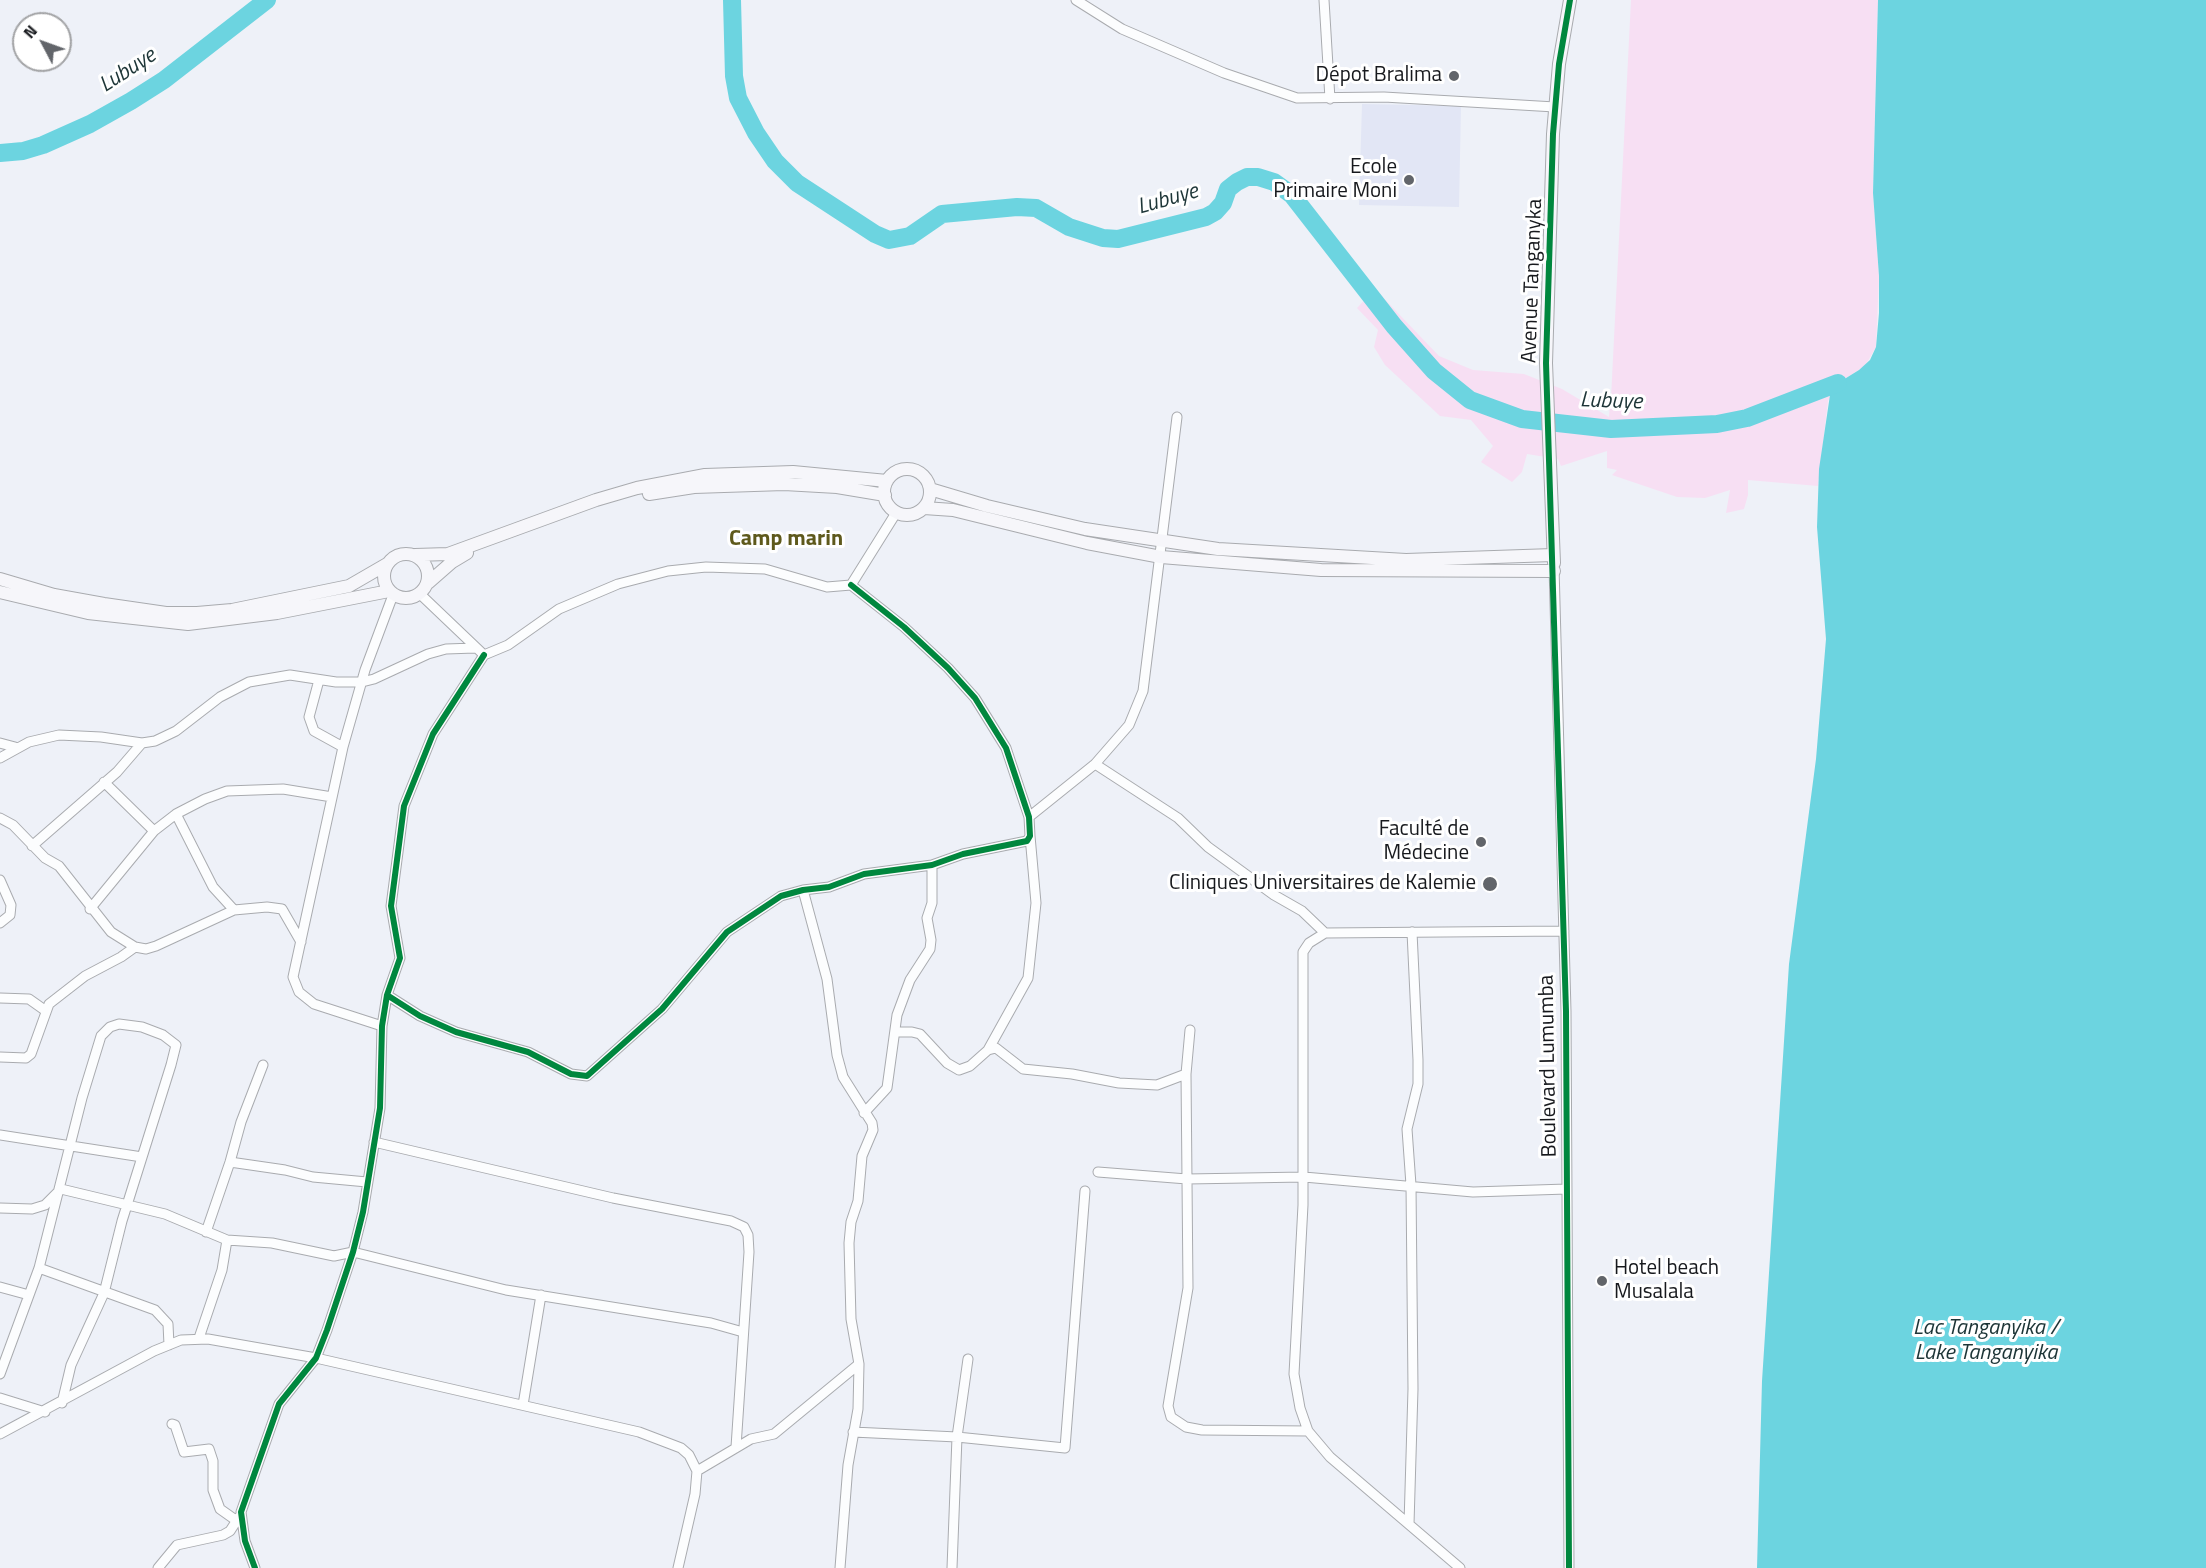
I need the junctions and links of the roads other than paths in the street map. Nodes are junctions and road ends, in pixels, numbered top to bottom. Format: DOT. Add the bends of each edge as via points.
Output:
graph roads {
  1 [pos="1324,0"];
  2 [pos="1570,0"];
  3 [pos="1079,1"];
  4 [pos="1330,99"];
  5 [pos="1555,106"];
  6 [pos="1177,417"];
  7 [pos="887,481"];
  8 [pos="930,489"];
  9 [pos="885,495"];
  10 [pos="924,508"];
  11 [pos="896,513"];
  12 [pos="1162,541"];
  13 [pos="416,555"];
  14 [pos="1161,557"];
  15 [pos="1554,563"];
  16 [pos="387,564"];
  17 [pos="0,579"];
  18 [pos="428,583"];
  19 [pos="851,585"];
  20 [pos="0,592"];
  21 [pos="391,593"];
  22 [pos="420,594"];
  23 [pos="475,648"];
  24 [pos="484,655"];
  25 [pos="319,680"];
  26 [pos="362,682"];
  27 [pos="0,743"];
  28 [pos="142,743"];
  29 [pos="15,747"];
  30 [pos="343,747"];
  31 [pos="0,758"];
  32 [pos="1095,764"];
  33 [pos="104,782"];
  34 [pos="332,798"];
  35 [pos="176,814"];
  36 [pos="1029,817"];
  37 [pos="0,818"];
  38 [pos="154,831"];
  39 [pos="1030,836"];
  40 [pos="32,846"];
  41 [pos="932,865"];
  42 [pos="0,880"];
  43 [pos="803,890"];
  44 [pos="90,909"];
  45 [pos="234,910"];
  46 [pos="0,923"];
  47 [pos="1564,931"];
  48 [pos="1412,932"];
  49 [pos="1325,933"];
  50 [pos="302,942"];
  51 [pos="135,947"];
  52 [pos="387,995"];
  53 [pos="0,998"];
  54 [pos="46,1011"];
  55 [pos="382,1026"];
  56 [pos="1190,1030"];
  57 [pos="895,1032"];
  58 [pos="988,1050"];
  59 [pos="0,1058"];
  60 [pos="263,1065"];
  61 [pos="1186,1074"];
  62 [pos="864,1113"];
  63 [pos="0,1135"];
  64 [pos="374,1142"];
  65 [pos="71,1144"];
  66 [pos="142,1157"];
  67 [pos="230,1162"];
  68 [pos="1098,1172"];
  69 [pos="1304,1177"];
  70 [pos="1187,1179"];
  71 [pos="367,1182"];
  72 [pos="1411,1185"];
  73 [pos="61,1189"];
  74 [pos="1567,1189"];
  75 [pos="1085,1191"];
  76 [pos="128,1204"];
  77 [pos="0,1208"];
  78 [pos="206,1232"];
  79 [pos="227,1240"];
  80 [pos="353,1252"];
  81 [pos="39,1268"];
  82 [pos="0,1287"];
  83 [pos="104,1293"];
  84 [pos="29,1295"];
  85 [pos="541,1295"];
  86 [pos="743,1332"];
  87 [pos="199,1338"];
  88 [pos="169,1344"];
  89 [pos="316,1358"];
  90 [pos="968,1359"];
  91 [pos="859,1364"];
  92 [pos="0,1374"];
  93 [pos="0,1398"];
  94 [pos="62,1403"];
  95 [pos="523,1405"];
  96 [pos="45,1413"];
  97 [pos="172,1424"];
  98 [pos="1308,1431"];
  99 [pos="853,1432"];
  100 [pos="0,1434"];
  101 [pos="957,1437"];
  102 [pos="736,1447"];
  103 [pos="697,1472"];
  104 [pos="239,1516"];
  105 [pos="1408,1524"];
  106 [pos="158,1568"];
  107 [pos="255,1568"];
  108 [pos="678,1568"];
  109 [pos="840,1568"];
  110 [pos="952,1568"];
  111 [pos="1460,1568"];
  112 [pos="1569,1568"];
  1 -- 4 [label="street"];
  2 -- 5 [label="street, Avenue Tanganyka"];
  3 -- 4 [label="street" via="1122,29 1261,87 1297,98"];
  4 -- 5 [label="street" via="1395,98"];
  5 -- 15 [label="street, Avenue Tanganyka" via="1546,363"];
  6 -- 12 [label="street"];
  7 -- 8 [label="street" via="895,473 914,469 925,477"];
  7 -- 9 [label="street"];
  7 -- 13 [label="street" via="793,472 705,475 596,500 448,554"];
  8 -- 10 [label="street" via="930,499"];
  8 -- 12 [label="street" via="1085,529"];
  9 -- 11 [label="street" via="888,506"];
  9 -- 18 [label="street" via="784,484 694,487 637,496 466,554"];
  10 -- 11 [label="street" via="907,515"];
  10 -- 14 [label="street" via="953,510"];
  11 -- 19 [label="street"];
  12 -- 14 [label="street"];
  12 -- 15 [label="street" via="1361,559"];
  13 -- 16 [label="street" via="399,554"];
  13 -- 18 [label="street" via="427,567"];
  14 -- 15 [label="street" via="1321,570"];
  14 -- 32 [label="street" via="1143,691 1129,725"];
  15 -- 47 [label="street, Boulevard Lumumba"];
  16 -- 17 [label="street" via="349,586 232,610 197,613 104,604"];
  16 -- 21 [label="street" via="383,573"];
  18 -- 22 [label="street"];
  19 -- 24 [label="street" via="827,586 765,569 706,567 668,571 618,584 559,609 508,645"];
  19 -- 36 [label="street" via="904,627 975,698 1006,748"];
  20 -- 21 [label="street" via="88,613 188,624"];
  21 -- 22 [label="street" via="406,599"];
  21 -- 26 [label="street"];
  22 -- 23 [label="street"];
  23 -- 24 [label="street"];
  23 -- 26 [label="street" via="428,654"];
  24 -- 52 [label="street" via="433,734 404,806 391,906 400,958"];
  25 -- 26 [label="street"];
  25 -- 28 [label="street" via="290,675 249,682 220,697 176,731"];
  25 -- 30 [label="street" via="309,717 314,731"];
  26 -- 30 [label="street"];
  27 -- 29 [label="street"];
  28 -- 29 [label="street" via="59,735"];
  28 -- 33 [label="street"];
  29 -- 31 [label="street"];
  30 -- 34 [label="street"];
  32 -- 36 [label="street"];
  32 -- 49 [label="street" via="1178,818 1208,847 1302,911"];
  33 -- 38 [label="street"];
  33 -- 40 [label="street"];
  34 -- 35 [label="street" via="283,789 227,790"];
  34 -- 50 [label="street"];
  35 -- 38 [label="street"];
  35 -- 45 [label="street" via="213,886"];
  36 -- 39 [label="street"];
  37 -- 40 [label="street" via="13,825"];
  38 -- 44 [label="street"];
  39 -- 41 [label="street" via="1027,841 963,854"];
  39 -- 58 [label="street" via="1036,903 1028,978"];
  40 -- 44 [label="street" via="59,866"];
  41 -- 43 [label="street" via="864,874 829,887"];
  41 -- 57 [label="street" via="932,903 927,918 930,949 910,980"];
  42 -- 46 [label="street" via="11,905 10,915"];
  43 -- 52 [label="street" via="782,896 727,932 662,1009 587,1076 571,1074 528,1052 456,1032"];
  43 -- 62 [label="street" via="827,979 837,1055 849,1091"];
  44 -- 51 [label="street" via="111,932"];
  45 -- 50 [label="street" via="282,909"];
  45 -- 51 [label="street" via="156,946"];
  47 -- 48 [label="street"];
  47 -- 74 [label="street, Boulevard Lumumba"];
  48 -- 49 [label="street"];
  48 -- 72 [label="street" via="1418,1072 1407,1129"];
  49 -- 69 [label="street" via="1309,943 1302,962"];
  50 -- 55 [label="street" via="293,977 299,992 314,1004"];
  51 -- 54 [label="street" via="85,975 49,1004"];
  52 -- 55 [label="street"];
  53 -- 54 [label="street" via="29,999"];
  54 -- 59 [label="street" via="31,1054 26,1058"];
  55 -- 64 [label="street" via="380,1108"];
  56 -- 61 [label="street"];
  57 -- 58 [label="street" via="920,1034 959,1070"];
  57 -- 62 [label="street" via="887,1088"];
  58 -- 61 [label="street" via="1004,1052 1023,1069 1119,1083 1157,1085"];
  60 -- 67 [label="street"];
  61 -- 70 [label="street"];
  62 -- 91 [label="street" via="873,1130 862,1156 849,1243 851,1319"];
  63 -- 65 [label="street"];
  64 -- 71 [label="street"];
  64 -- 86 [label="street" via="744,1227 748,1235"];
  65 -- 66 [label="street"];
  65 -- 66 [label="street" via="101,1036 119,1024 142,1027 176,1045"];
  65 -- 73 [label="street"];
  66 -- 76 [label="street"];
  67 -- 71 [label="street"];
  67 -- 78 [label="street"];
  68 -- 70 [label="street"];
  69 -- 70 [label="street"];
  69 -- 72 [label="street"];
  69 -- 98 [label="street" via="1294,1374"];
  70 -- 98 [label="street" via="1188,1288 1168,1406 1170,1417 1186,1427 1202,1430"];
  71 -- 80 [label="street"];
  72 -- 74 [label="street" via="1473,1192"];
  72 -- 105 [label="street" via="1413,1389"];
  73 -- 76 [label="street"];
  73 -- 77 [label="street" via="45,1205 32,1209"];
  73 -- 81 [label="street"];
  74 -- 112 [label="street, Boulevard Lumumba"];
  75 -- 101 [label="street" via="1065,1448"];
  76 -- 78 [label="street" via="165,1214"];
  76 -- 83 [label="street"];
  78 -- 79 [label="street"];
  79 -- 80 [label="street" via="272,1243 334,1256"];
  79 -- 87 [label="street" via="222,1270"];
  80 -- 85 [label="street" via="468,1282"];
  80 -- 89 [label="street"];
  81 -- 83 [label="street"];
  81 -- 84 [label="street"];
  82 -- 84 [label="street"];
  83 -- 88 [label="street" via="162,1315 168,1324"];
  83 -- 94 [label="street" via="71,1365"];
  84 -- 92 [label="street"];
  85 -- 86 [label="street" via="711,1323"];
  85 -- 95 [label="street"];
  86 -- 102 [label="street"];
  87 -- 88 [label="street"];
  87 -- 89 [label="street"];
  88 -- 94 [label="street"];
  89 -- 95 [label="street"];
  89 -- 104 [label="street" via="279,1404"];
  90 -- 101 [label="street"];
  91 -- 99 [label="street"];
  91 -- 102 [label="street" via="774,1434"];
  93 -- 96 [label="street"];
  94 -- 96 [label="street"];
  95 -- 103 [label="street" via="660,1439 689,1455"];
  96 -- 100 [label="street"];
  97 -- 104 [label="street" via="184,1452 209,1449 213,1490 220,1509"];
  98 -- 105 [label="street" via="1330,1457"];
  99 -- 101 [label="street"];
  99 -- 109 [label="street"];
  101 -- 110 [label="street"];
  102 -- 103 [label="street"];
  103 -- 108 [label="street"];
  104 -- 106 [label="street" via="223,1535 177,1545"];
  104 -- 107 [label="street"];
  105 -- 111 [label="street"];
}
